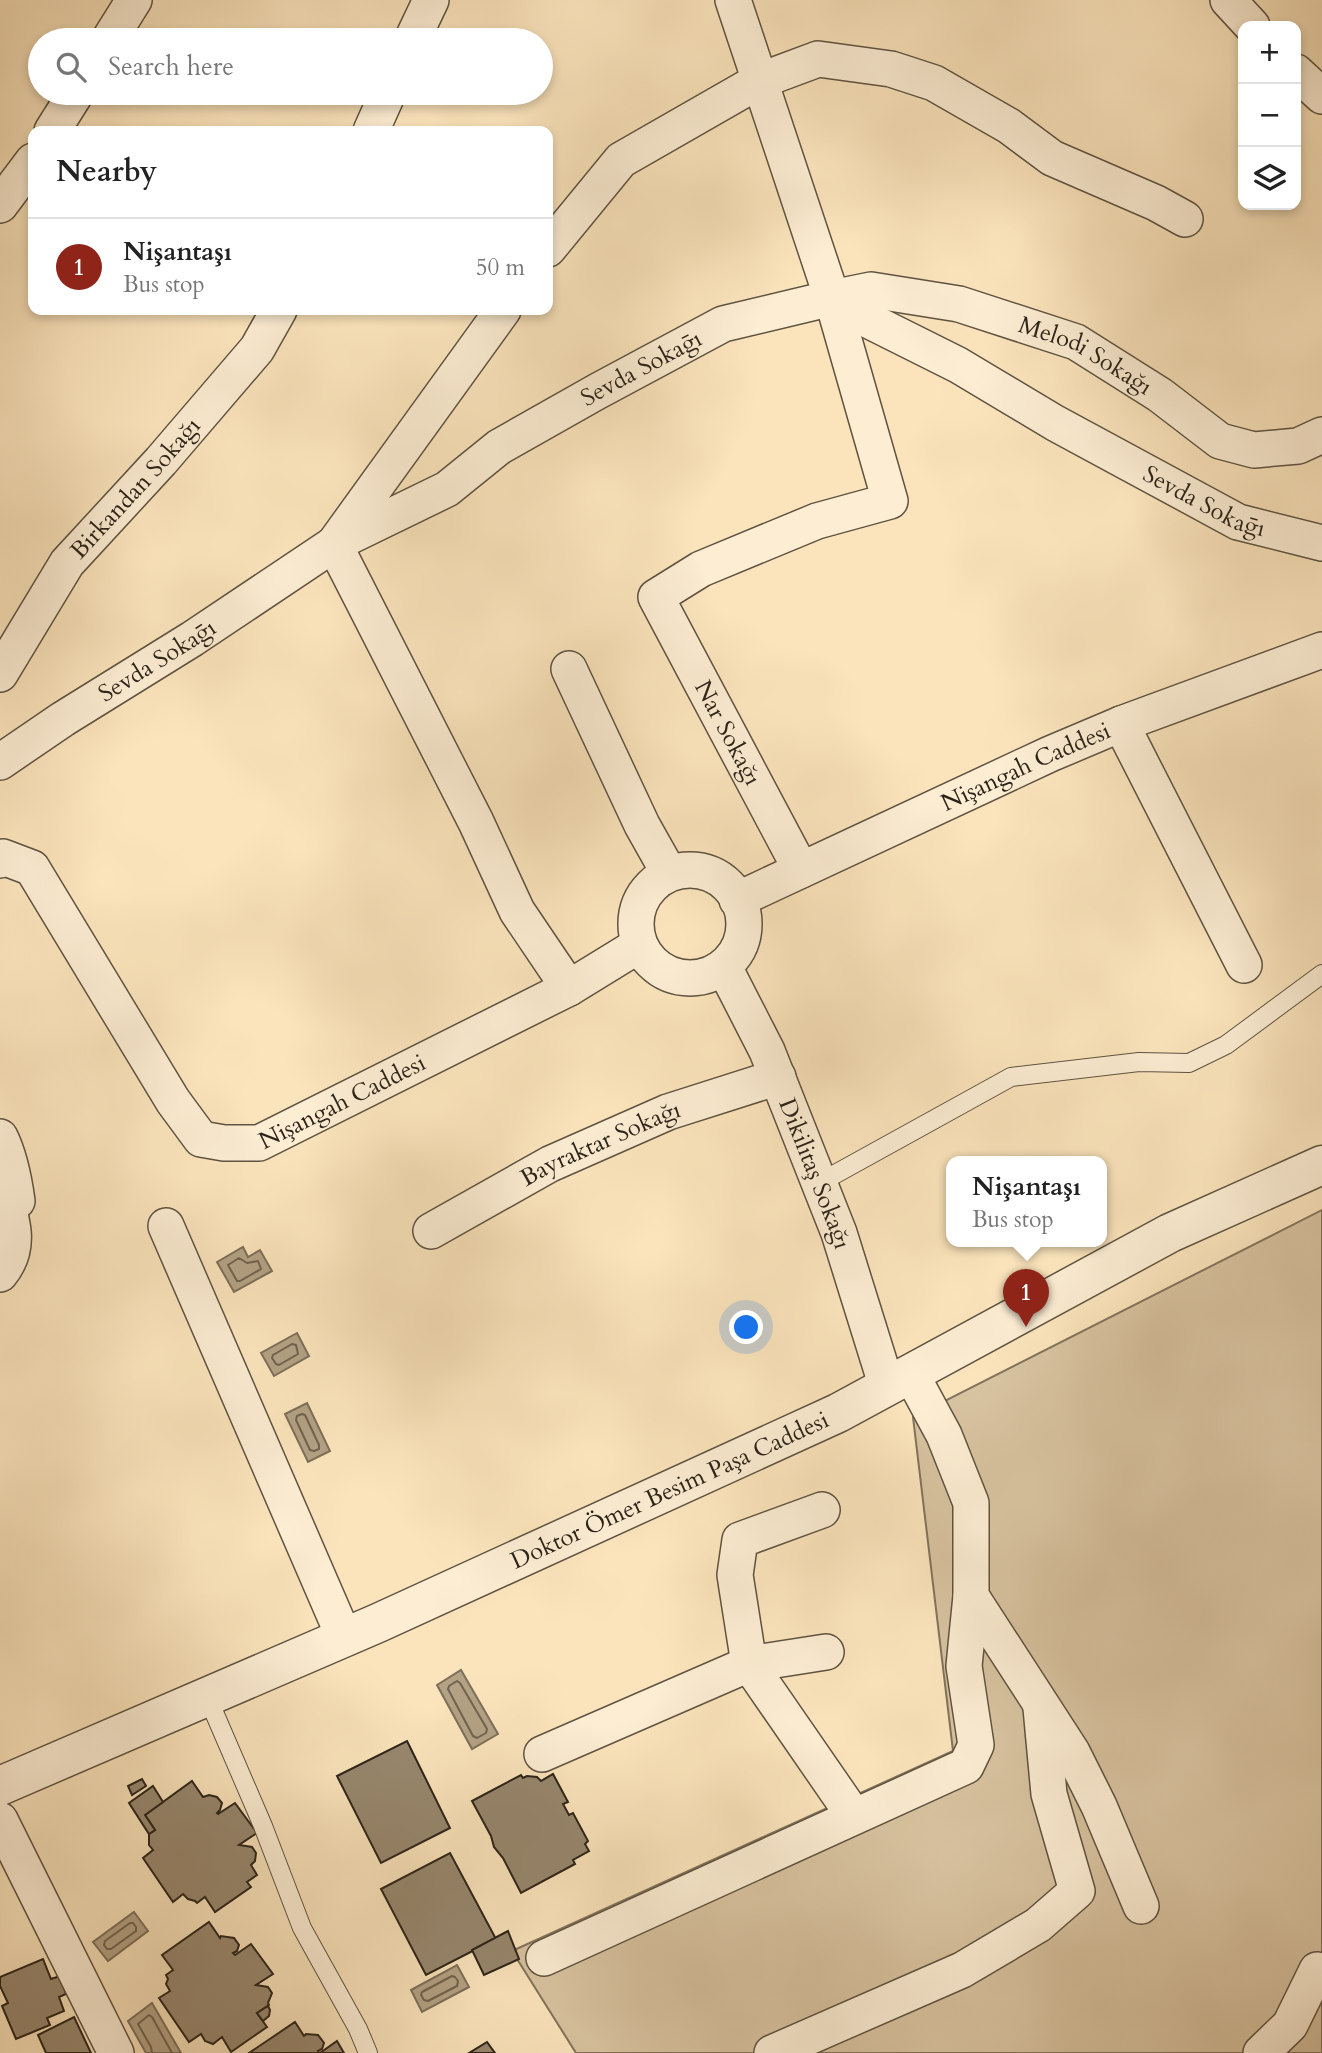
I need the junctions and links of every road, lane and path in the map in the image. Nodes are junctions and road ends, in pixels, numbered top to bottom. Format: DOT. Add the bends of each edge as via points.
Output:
graph roads {
  1 [pos="134,0"];
  2 [pos="431,0"];
  3 [pos="733,0"];
  4 [pos="1228,0"];
  5 [pos="1247,21"];
  6 [pos="116,28"];
  7 [pos="418,28"];
  8 [pos="1301,77"];
  9 [pos="759,81"];
  10 [pos="1322,96"];
  11 [pos="68,105"];
  12 [pos="383,105"];
  13 [pos="55,126"];
  14 [pos="373,126"];
  15 [pos="28,168"];
  16 [pos="0,205"];
  17 [pos="1185,219"];
  18 [pos="553,243"];
  19 [pos="832,298"];
  20 [pos="276,315"];
  21 [pos="499,315"];
  22 [pos="1322,435"];
  23 [pos="1322,543"];
  24 [pos="334,544"];
  25 [pos="1322,650"];
  26 [pos="569,668"];
  27 [pos="0,674"];
  28 [pos="1121,723"];
  29 [pos="0,762"];
  30 [pos="0,860"];
  31 [pos="801,870"];
  32 [pos="668,873"];
  33 [pos="737,900"];
  34 [pos="639,945"];
  35 [pos="1244,965"];
  36 [pos="723,967"];
  37 [pos="1322,974"];
  38 [pos="569,988"];
  39 [pos="778,1077"];
  40 [pos="0,1137"];
  41 [pos="1322,1165"];
  42 [pos="0,1180"];
  43 [pos="819,1182"];
  44 [pos="166,1226"];
  45 [pos="14,1231"];
  46 [pos="431,1231"];
  47 [pos="0,1274"];
  48 [pos="899,1381"];
  49 [pos="822,1510"];
  50 [pos="971,1596"];
  51 [pos="344,1637"];
  52 [pos="826,1652"];
  53 [pos="749,1664"];
  54 [pos="206,1696"];
  55 [pos="1041,1705"];
  56 [pos="542,1755"];
  57 [pos="0,1786"];
  58 [pos="854,1816"];
  59 [pos="0,1820"];
  60 [pos="1140,1906"];
  61 [pos="544,1958"];
  62 [pos="1317,1969"];
  63 [pos="116,2053"];
  64 [pos="368,2053"];
  65 [pos="772,2053"];
  66 [pos="1261,2053"];
  1 -- 6 [label="street"];
  2 -- 7 [label="street"];
  3 -- 9 [label="street"];
  4 -- 5 [label="street"];
  8 -- 10 [label="street"];
  9 -- 17 [label="street" via="818,59 891,69 934,83 1009,126 1052,158"];
  9 -- 18 [label="street" via="621,160"];
  9 -- 19 [label="street"];
  11 -- 13 [label="street"];
  12 -- 14 [label="street"];
  15 -- 16 [label="street"];
  19 -- 22 [label="street, Melodi Sokağı" via="871,290 959,304 1076,342 1160,395 1220,441 1254,450 1298,446"];
  19 -- 23 [label="street, Sevda Sokaḡı" via="1238,522"];
  19 -- 24 [label="street, Sevda Sokaḡı" via="723,324 499,446 447,489"];
  19 -- 31 [label="street, Nar Sokağı" via="890,501 806,525 701,569 656,597"];
  20 -- 27 [label="street, Birkandan Sokağı" via="257,349 67,563"];
  21 -- 24 [label="street"];
  24 -- 29 [label="street, Sevda Sokaḡı"];
  24 -- 38 [label="street" via="517,911"];
  25 -- 28 [label="street, Nişangah Caddesi"];
  26 -- 32 [label="street"];
  28 -- 31 [label="street, Nişangah Caddesi"];
  28 -- 35 [label="street"];
  30 -- 38 [label="street, Nişangah Caddesi" via="32,868 173,1101 201,1139 259,1143"];
  31 -- 33 [label="street, Nişangah Caddesi"];
  32 -- 33 [label="street" via="687,869 714,874 730,886"];
  32 -- 34 [label="street" via="650,886 639,902 635,926"];
  33 -- 36 [label="street" via="744,929 736,953"];
  34 -- 36 [label="street" via="662,971 685,978 704,977"];
  34 -- 38 [label="street, Nişangah Caddesi"];
  36 -- 39 [label="street, Dikilitaş Sokağı"];
  37 -- 43 [label="lane" via="1226,1045 1189,1063 1139,1062 1011,1077"];
  39 -- 43 [label="street, Dikilitaş Sokağı"];
  39 -- 46 [label="street, Bayraktar Sokağı" via="668,1112 550,1164"];
  40 -- 45 [label="street" via="18,1201"];
  41 -- 48 [label="street, Doktor Ömer Besim Paşa Caddesi" via="1170,1233"];
  42 -- 45 [label="street"];
  43 -- 48 [label="street, Dikilitaş Sokağı"];
  44 -- 51 [label="street"];
  45 -- 47 [label="street" via="9,1264"];
  48 -- 50 [label="street, Dikilitaş Sokağı" via="944,1435 971,1503"];
  48 -- 51 [label="street, Doktor Ömer Besim Paşa Caddesi" via="838,1413"];
  49 -- 53 [label="street" via="740,1540 735,1576"];
  50 -- 55 [label="street"];
  50 -- 58 [label="street, Dikilitaş Sokağı" via="964,1666 976,1745 966,1766"];
  51 -- 54 [label="street, Doktor Ömer Besim Paşa Caddesi"];
  52 -- 53 [label="street"];
  53 -- 56 [label="street"];
  53 -- 58 [label="street"];
  54 -- 57 [label="street, Doktor Ömer Besim Paşa Caddesi"];
  54 -- 64 [label="lane" via="302,1927"];
  55 -- 60 [label="street" via="1078,1762"];
  55 -- 65 [label="street" via="1049,1794 1077,1891 1038,1926 962,1970"];
  58 -- 61 [label="street, Dikilitaş Sokağı"];
  59 -- 63 [label="street"];
  62 -- 66 [label="street" via="1290,2025"];
}
